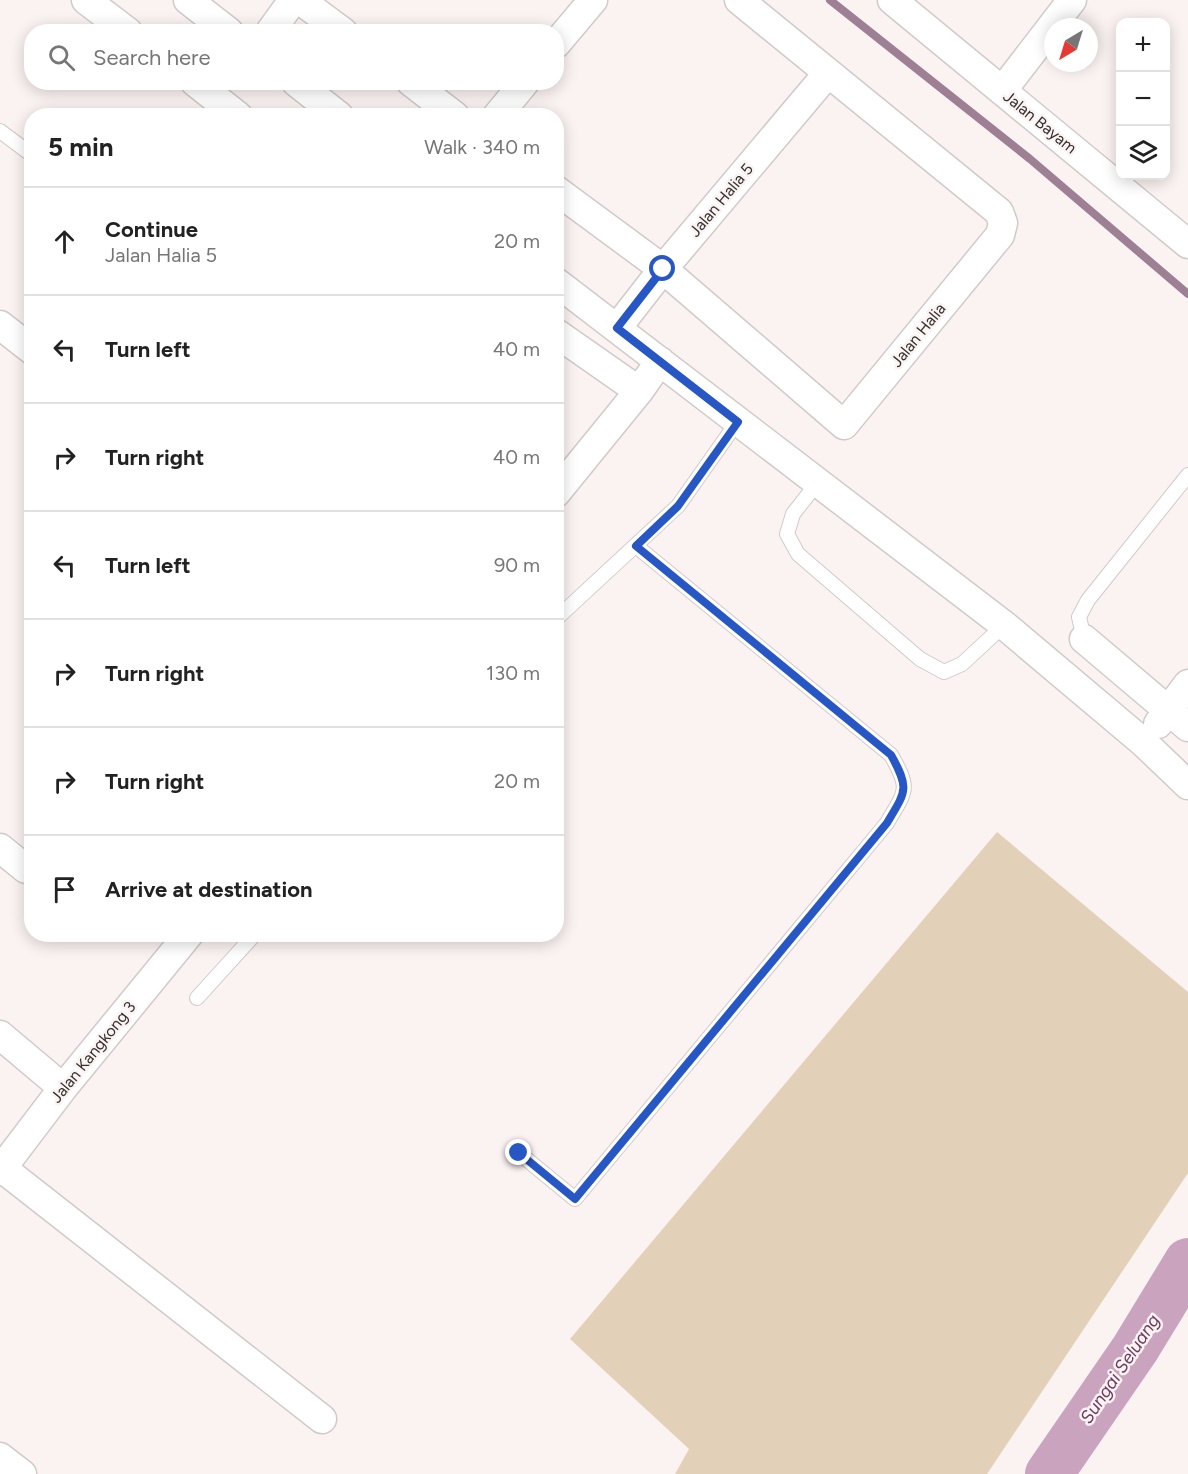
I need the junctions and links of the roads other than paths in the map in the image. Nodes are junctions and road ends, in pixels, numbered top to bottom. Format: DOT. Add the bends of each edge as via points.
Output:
graph roads {
  1 [pos="86,0"];
  2 [pos="188,0"];
  3 [pos="294,0"];
  4 [pos="300,0"];
  5 [pos="593,0"];
  6 [pos="739,0"];
  7 [pos="892,0"];
  8 [pos="1072,0"];
  9 [pos="118,24"];
  10 [pos="219,24"];
  11 [pos="276,24"];
  12 [pos="332,24"];
  13 [pos="564,34"];
  14 [pos="828,73"];
  15 [pos="205,90"];
  16 [pos="306,90"];
  17 [pos="421,90"];
  18 [pos="518,90"];
  19 [pos="1002,91"];
  20 [pos="228,108"];
  21 [pos="329,108"];
  22 [pos="445,108"];
  23 [pos="504,108"];
  24 [pos="0,131"];
  25 [pos="24,148"];
  26 [pos="564,196"];
  27 [pos="1188,244"];
  28 [pos="663,269"];
  29 [pos="564,288"];
  30 [pos="0,325"];
  31 [pos="617,328"];
  32 [pos="564,339"];
  33 [pos="24,344"];
  34 [pos="660,361"];
  35 [pos="639,391"];
  36 [pos="738,422"];
  37 [pos="1188,475"];
  38 [pos="818,482"];
  39 [pos="564,483"];
  40 [pos="636,546"];
  41 [pos="564,612"];
  42 [pos="1004,625"];
  43 [pos="1084,639"];
  44 [pos="1188,684"];
  45 [pos="1178,718"];
  46 [pos="1144,743"];
  47 [pos="1188,785"];
  48 [pos="0,848"];
  49 [pos="24,867"];
  50 [pos="182,942"];
  51 [pos="248,942"];
  52 [pos="197,998"];
  53 [pos="0,1035"];
  54 [pos="63,1088"];
  55 [pos="519,1153"];
  56 [pos="1,1169"];
  57 [pos="322,1419"];
  58 [pos="0,1457"];
  59 [pos="22,1474"];
  1 -- 9 [label="street"];
  2 -- 10 [label="street"];
  3 -- 11 [label="street"];
  4 -- 12 [label="street"];
  5 -- 13 [label="street"];
  6 -- 14 [label="street, Jalan Halia"];
  7 -- 19 [label="street, Jalan Bayam"];
  8 -- 19 [label="street"];
  14 -- 28 [label="street, Jalan Halia 5"];
  14 -- 28 [label="street, Jalan Halia" via="999,212 1003,224 1000,235 844,425"];
  15 -- 20 [label="street"];
  16 -- 21 [label="street"];
  17 -- 22 [label="street"];
  18 -- 23 [label="street"];
  19 -- 27 [label="street, Jalan Bayam"];
  24 -- 25 [label="lane"];
  26 -- 28 [label="street, Jalan Halia"];
  28 -- 31 [label="street, Jalan Halia 5"];
  29 -- 31 [label="street"];
  30 -- 33 [label="street"];
  31 -- 34 [label="street"];
  32 -- 35 [label="street"];
  34 -- 35 [label="street"];
  34 -- 36 [label="street"];
  35 -- 39 [label="street"];
  36 -- 38 [label="street"];
  36 -- 40 [label="lane" via="678,506"];
  37 -- 43 [label="lane" via="1088,600 1079,617"];
  38 -- 42 [label="street"];
  38 -- 42 [label="lane" via="793,514 788,534 798,554 920,659 944,672 963,664"];
  40 -- 41 [label="lane"];
  40 -- 55 [label="lane" via="891,755 903,777 904,794 887,823 575,1199"];
  42 -- 46 [label="street"];
  43 -- 45 [label="street"];
  44 -- 45 [label="street"];
  45 -- 46 [label="street"];
  46 -- 47 [label="street"];
  48 -- 49 [label="street"];
  50 -- 54 [label="street, Jalan Kangkong 3"];
  51 -- 52 [label="lane"];
  53 -- 54 [label="street"];
  54 -- 56 [label="street, Jalan Kangkong 3"];
  56 -- 57 [label="street"];
  58 -- 59 [label="street"];
}
